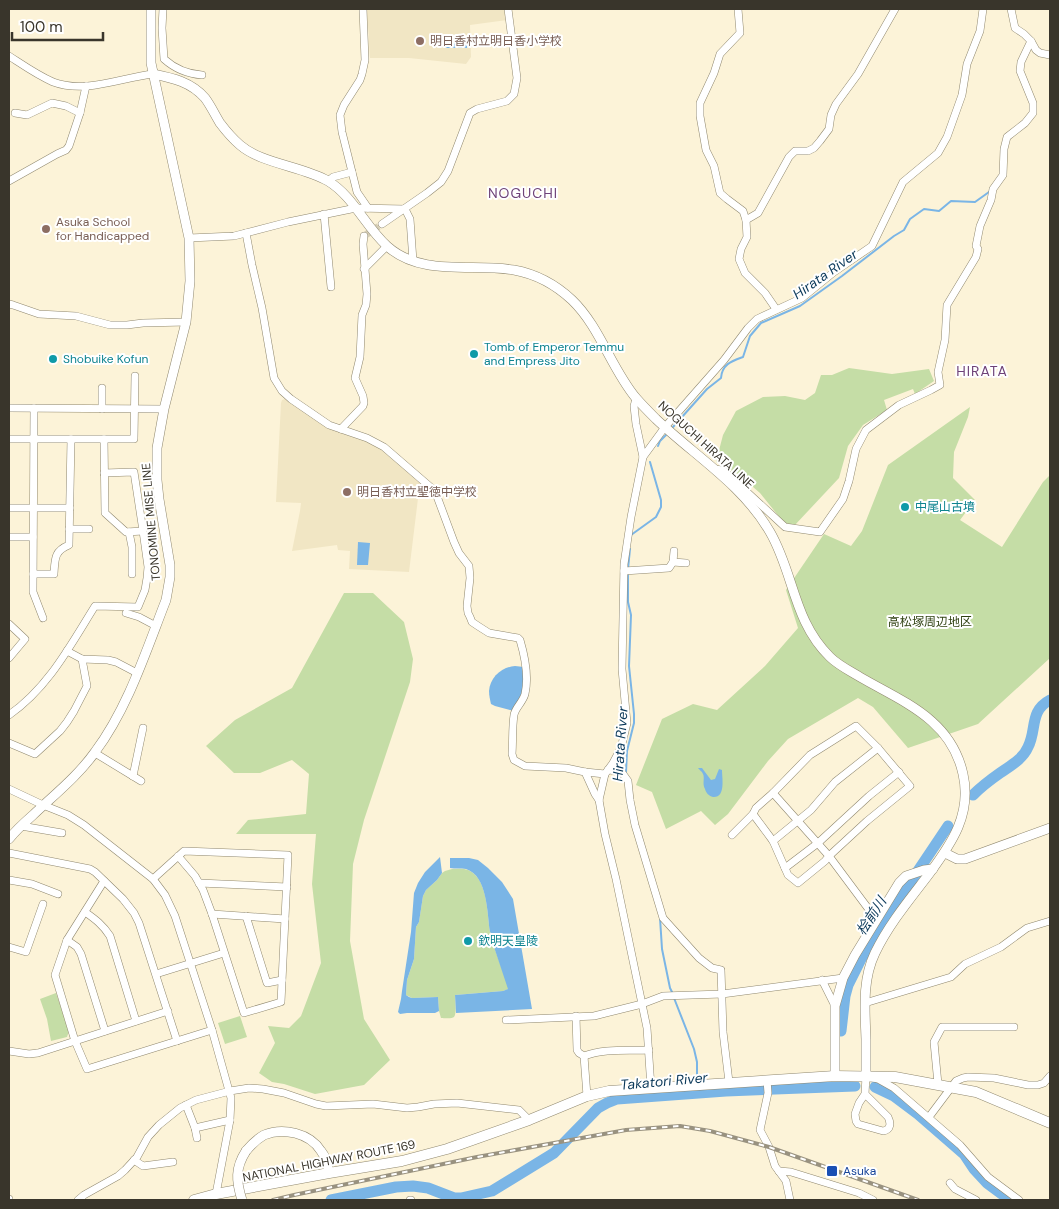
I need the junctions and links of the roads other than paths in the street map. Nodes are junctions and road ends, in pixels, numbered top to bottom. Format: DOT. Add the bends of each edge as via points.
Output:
graph roads {
  1 [pos="151,9"];
  2 [pos="163,9"];
  3 [pos="363,9"];
  4 [pos="508,9"];
  5 [pos="738,9"];
  6 [pos="895,9"];
  7 [pos="983,9"];
  8 [pos="1011,9"];
  9 [pos="1031,41"];
  10 [pos="1050,55"];
  11 [pos="9,56"];
  12 [pos="153,74"];
  13 [pos="202,75"];
  14 [pos="86,86"];
  15 [pos="15,113"];
  16 [pos="80,114"];
  17 [pos="352,172"];
  18 [pos="9,181"];
  19 [pos="328,181"];
  20 [pos="356,208"];
  21 [pos="368,208"];
  22 [pos="405,208"];
  23 [pos="324,214"];
  24 [pos="746,220"];
  25 [pos="382,224"];
  26 [pos="246,233"];
  27 [pos="364,236"];
  28 [pos="189,238"];
  29 [pos="387,246"];
  30 [pos="413,261"];
  31 [pos="364,269"];
  32 [pos="331,288"];
  33 [pos="9,304"];
  34 [pos="776,309"];
  35 [pos="186,322"];
  36 [pos="134,376"];
  37 [pos="102,388"];
  38 [pos="636,399"];
  39 [pos="9,408"];
  40 [pos="34,408"];
  41 [pos="102,408"];
  42 [pos="134,409"];
  43 [pos="164,409"];
  44 [pos="665,427"];
  45 [pos="340,429"];
  46 [pos="9,438"];
  47 [pos="34,439"];
  48 [pos="71,439"];
  49 [pos="104,439"];
  50 [pos="643,457"];
  51 [pos="714,469"];
  52 [pos="104,473"];
  53 [pos="9,508"];
  54 [pos="33,508"];
  55 [pos="70,508"];
  56 [pos="70,529"];
  57 [pos="89,529"];
  58 [pos="144,531"];
  59 [pos="129,532"];
  60 [pos="9,537"];
  61 [pos="33,537"];
  62 [pos="674,552"];
  63 [pos="673,562"];
  64 [pos="686,563"];
  65 [pos="627,571"];
  66 [pos="33,574"];
  67 [pos="132,574"];
  68 [pos="126,613"];
  69 [pos="43,618"];
  70 [pos="9,624"];
  71 [pos="156,626"];
  72 [pos="67,652"];
  73 [pos="9,658"];
  74 [pos="82,659"];
  75 [pos="137,673"];
  76 [pos="10,712"];
  77 [pos="143,728"];
  78 [pos="9,742"];
  79 [pos="878,748"];
  80 [pos="95,753"];
  81 [pos="585,772"];
  82 [pos="606,772"];
  83 [pos="899,772"];
  84 [pos="133,776"];
  85 [pos="141,781"];
  86 [pos="9,789"];
  87 [pos="773,793"];
  88 [pos="599,800"];
  89 [pos="43,805"];
  90 [pos="753,814"];
  91 [pos="798,821"];
  92 [pos="21,826"];
  93 [pos="1050,828"];
  94 [pos="62,833"];
  95 [pos="732,834"];
  96 [pos="9,838"];
  97 [pos="773,841"];
  98 [pos="818,843"];
  99 [pos="9,853"];
  100 [pos="944,853"];
  101 [pos="178,856"];
  102 [pos="828,856"];
  103 [pos="785,868"];
  104 [pos="928,870"];
  105 [pos="153,879"];
  106 [pos="9,880"];
  107 [pos="104,881"];
  108 [pos="199,883"];
  109 [pos="287,887"];
  110 [pos="58,894"];
  111 [pos="43,904"];
  112 [pos="85,912"];
  113 [pos="212,914"];
  114 [pos="246,916"];
  115 [pos="285,919"];
  116 [pos="876,920"];
  117 [pos="1050,921"];
  118 [pos="67,940"];
  119 [pos="9,947"];
  120 [pos="224,953"];
  121 [pos="191,964"];
  122 [pos="156,974"];
  123 [pos="843,978"];
  124 [pos="282,980"];
  125 [pos="822,980"];
  126 [pos="722,994"];
  127 [pos="865,1003"];
  128 [pos="642,1004"];
  129 [pos="835,1006"];
  130 [pos="168,1012"];
  131 [pos="576,1016"];
  132 [pos="506,1020"];
  133 [pos="136,1021"];
  134 [pos="1014,1027"];
  135 [pos="212,1030"];
  136 [pos="105,1031"];
  137 [pos="75,1041"];
  138 [pos="177,1041"];
  139 [pos="649,1050"];
  140 [pos="9,1052"];
  141 [pos="584,1056"];
  142 [pos="835,1076"];
  143 [pos="866,1076"];
  144 [pos="1050,1076"];
  145 [pos="767,1080"];
  146 [pos="729,1082"];
  147 [pos="938,1084"];
  148 [pos="952,1087"];
  149 [pos="652,1088"];
  150 [pos="230,1091"];
  151 [pos="865,1094"];
  152 [pos="587,1096"];
  153 [pos="186,1106"];
  154 [pos="929,1117"];
  155 [pos="230,1120"];
  156 [pos="529,1120"];
  157 [pos="1050,1124"];
  158 [pos="195,1128"];
  159 [pos="197,1138"];
  160 [pos="134,1160"];
  161 [pos="173,1162"];
  162 [pos="779,1171"];
  163 [pos="329,1173"];
  164 [pos="950,1183"];
  165 [pos="216,1194"];
  166 [pos="1014,1199"];
  167 [pos="78,1200"];
  168 [pos="194,1200"];
  169 [pos="242,1200"];
  170 [pos="790,1200"];
  171 [pos="873,1200"];
  172 [pos="976,1200"];
  1 -- 12 [label="main road, TONOMINE MISE LINE"];
  2 -- 13 [label="street" via="164,59 171,66 193,75"];
  3 -- 17 [label="street" via="364,68 340,115"];
  4 -- 22 [label="street" via="518,78 514,94 507,101 470,113 441,182"];
  5 -- 24 [label="street" via="740,33 720,54 700,103 700,116 706,150 714,166 720,193 743,211"];
  6 -- 24 [label="street" via="858,74 836,104 829,129 820,142 808,151 796,151 789,156 758,213"];
  7 -- 34 [label="street" via="962,95 947,138 938,153 903,182 872,246 802,298"];
  8 -- 9 [label="street" via="1015,28"];
  9 -- 10 [label="street" via="1040,53"];
  9 -- 51 [label="street" via="1020,71 1033,103 1033,113 1007,137 1003,174 980,226 976,257 947,305 945,340 938,372 940,385 899,405 866,430 856,449 843,499 820,532 785,527 723,470"];
  11 -- 14 [label="street" via="54,82"];
  12 -- 14 [label="street"];
  12 -- 19 [label="main road, NOGUCHI HIRATA LINE" via="193,87 207,100 220,123 243,148"];
  12 -- 28 [label="main road, TONOMINE MISE LINE"];
  14 -- 16 [label="street"];
  15 -- 16 [label="street" via="26,115 52,103"];
  16 -- 18 [label="street" via="66,150"];
  17 -- 19 [label="street"];
  17 -- 21 [label="street" via="357,192"];
  19 -- 20 [label="main road, NOGUCHI HIRATA LINE"];
  20 -- 21 [label="street"];
  20 -- 23 [label="street"];
  20 -- 29 [label="main road, NOGUCHI HIRATA LINE"];
  21 -- 22 [label="street"];
  22 -- 25 [label="street"];
  22 -- 30 [label="street" via="410,219"];
  23 -- 26 [label="street"];
  23 -- 32 [label="street"];
  24 -- 34 [label="street" via="747,237 739,259 745,273"];
  26 -- 28 [label="street"];
  26 -- 45 [label="street" via="274,378 290,400"];
  27 -- 31 [label="street"];
  28 -- 35 [label="main road, TONOMINE MISE LINE" via="190,281"];
  29 -- 30 [label="main road, NOGUCHI HIRATA LINE"];
  29 -- 31 [label="street"];
  30 -- 38 [label="main road, NOGUCHI HIRATA LINE" via="427,265 513,270 554,285 588,319"];
  31 -- 45 [label="street" via="367,294 355,378 364,403"];
  33 -- 35 [label="street" via="39,314 76,316 110,325"];
  34 -- 44 [label="street" via="748,328"];
  35 -- 43 [label="main road, TONOMINE MISE LINE"];
  36 -- 42 [label="street"];
  37 -- 41 [label="street"];
  38 -- 44 [label="main road, NOGUCHI HIRATA LINE"];
  38 -- 50 [label="street" via="636,424"];
  39 -- 40 [label="street"];
  40 -- 41 [label="street"];
  40 -- 47 [label="street"];
  41 -- 42 [label="street"];
  42 -- 43 [label="street"];
  42 -- 49 [label="street" via="134,439"];
  43 -- 71 [label="main road, TONOMINE MISE LINE" via="157,448 157,480 170,577"];
  44 -- 50 [label="street"];
  44 -- 51 [label="main road, NOGUCHI HIRATA LINE"];
  45 -- 81 [label="street" via="384,447 435,491 454,542 469,566 467,606 472,622 489,633 520,640 525,657 526,688 522,703 514,712 514,760 524,766"];
  46 -- 47 [label="street"];
  47 -- 48 [label="street"];
  47 -- 54 [label="street"];
  48 -- 49 [label="street"];
  48 -- 55 [label="street"];
  49 -- 52 [label="street"];
  50 -- 65 [label="street" via="626,543 624,564"];
  51 -- 100 [label="main road, NOGUCHI HIRATA LINE" via="748,501 770,532 782,556 802,616 811,634 830,657 926,716 948,738 963,770 966,797 956,833"];
  52 -- 58 [label="street" via="134,472"];
  52 -- 59 [label="street" via="105,514"];
  53 -- 54 [label="street"];
  54 -- 55 [label="street"];
  54 -- 61 [label="street"];
  55 -- 56 [label="street"];
  56 -- 57 [label="street"];
  56 -- 66 [label="street" via="69,545 58,553 54,574"];
  58 -- 59 [label="street"];
  58 -- 72 [label="street" via="148,567 145,590 138,607 94,606"];
  59 -- 67 [label="street"];
  60 -- 61 [label="street"];
  61 -- 66 [label="street"];
  62 -- 63 [label="street"];
  63 -- 64 [label="street"];
  63 -- 65 [label="street" via="669,568"];
  65 -- 82 [label="street" via="622,669 627,724 621,748"];
  66 -- 69 [label="street" via="33,592"];
  68 -- 71 [label="street"];
  70 -- 73 [label="street" via="26,639"];
  71 -- 75 [label="main road, TONOMINE MISE LINE"];
  72 -- 74 [label="street"];
  72 -- 76 [label="street" via="45,683"];
  74 -- 75 [label="street" via="108,660"];
  74 -- 78 [label="street" via="87,686 60,731 35,754"];
  75 -- 80 [label="main road, TONOMINE MISE LINE" via="116,719"];
  77 -- 84 [label="street"];
  79 -- 83 [label="street"];
  79 -- 87 [label="street" via="856,726 810,755"];
  79 -- 91 [label="street" via="835,782"];
  80 -- 84 [label="street"];
  80 -- 89 [label="main road, TONOMINE MISE LINE"];
  81 -- 82 [label="street"];
  81 -- 88 [label="street"];
  82 -- 88 [label="street"];
  82 -- 126 [label="street" via="619,771 628,781 635,826 664,918 699,958 712,968 721,970"];
  83 -- 98 [label="street"];
  83 -- 102 [label="street" via="910,786"];
  84 -- 85 [label="street"];
  86 -- 89 [label="street"];
  87 -- 90 [label="street"];
  87 -- 91 [label="street"];
  88 -- 128 [label="street"];
  89 -- 92 [label="main road, TONOMINE MISE LINE"];
  89 -- 105 [label="street" via="76,819"];
  90 -- 95 [label="street"];
  90 -- 97 [label="street"];
  91 -- 97 [label="street"];
  91 -- 98 [label="street"];
  92 -- 94 [label="street"];
  92 -- 96 [label="main road, TONOMINE MISE LINE"];
  93 -- 100 [label="main road" via="965,859"];
  97 -- 103 [label="street"];
  98 -- 102 [label="street"];
  98 -- 103 [label="street"];
  99 -- 107 [label="street" via="85,868"];
  100 -- 104 [label="main road, NOGUCHI HIRATA LINE"];
  101 -- 105 [label="street"];
  101 -- 108 [label="street"];
  101 -- 109 [label="street" via="184,851 288,855"];
  102 -- 103 [label="street" via="798,884"];
  102 -- 116 [label="street"];
  104 -- 116 [label="main road" via="906,876"];
  104 -- 127 [label="main road, NOGUCHI HIRATA LINE" via="875,953 866,978"];
  105 -- 121 [label="street" via="176,916"];
  106 -- 110 [label="street"];
  107 -- 112 [label="street"];
  107 -- 122 [label="street" via="137,918"];
  108 -- 109 [label="street"];
  108 -- 113 [label="street"];
  109 -- 115 [label="street"];
  111 -- 119 [label="street" via="26,952"];
  112 -- 118 [label="street"];
  112 -- 133 [label="street" via="98,920 110,936"];
  113 -- 114 [label="street"];
  113 -- 120 [label="street"];
  114 -- 115 [label="street"];
  114 -- 124 [label="street" via="267,983"];
  115 -- 124 [label="street"];
  116 -- 123 [label="main road"];
  117 -- 127 [label="street" via="1027,928 1001,947 965,964 951,977"];
  118 -- 136 [label="street" via="77,947 80,954"];
  118 -- 137 [label="street" via="54,974"];
  120 -- 121 [label="street"];
  120 -- 124 [label="street" via="244,1013 281,1002"];
  121 -- 122 [label="street"];
  121 -- 135 [label="street"];
  122 -- 130 [label="street"];
  123 -- 125 [label="street"];
  123 -- 129 [label="main road"];
  125 -- 126 [label="street"];
  125 -- 129 [label="street"];
  126 -- 128 [label="street" via="663,996"];
  126 -- 146 [label="street"];
  127 -- 143 [label="main road, NOGUCHI HIRATA LINE"];
  128 -- 131 [label="street" via="594,1016"];
  128 -- 139 [label="street"];
  129 -- 142 [label="main road"];
  130 -- 133 [label="street"];
  130 -- 138 [label="street"];
  131 -- 132 [label="street"];
  131 -- 141 [label="street" via="577,1050"];
  133 -- 136 [label="street"];
  134 -- 147 [label="street" via="942,1027 934,1042"];
  135 -- 138 [label="street"];
  135 -- 150 [label="street"];
  136 -- 137 [label="street"];
  137 -- 138 [label="street" via="88,1069"];
  137 -- 140 [label="street" via="29,1054"];
  139 -- 141 [label="street"];
  139 -- 149 [label="street"];
  141 -- 152 [label="street"];
  142 -- 143 [label="highway, NATIONAL HIGHWAY ROUTE 169"];
  142 -- 145 [label="highway, NATIONAL HIGHWAY ROUTE 169"];
  143 -- 147 [label="highway, NATIONAL HIGHWAY ROUTE 169" via="901,1077"];
  143 -- 151 [label="street"];
  143 -- 154 [label="street" via="894,1088"];
  144 -- 148 [label="street" via="1038,1085 968,1077 959,1079"];
  145 -- 146 [label="highway, NATIONAL HIGHWAY ROUTE 169"];
  145 -- 162 [label="street" via="768,1093 760,1130"];
  146 -- 149 [label="highway, NATIONAL HIGHWAY ROUTE 169"];
  147 -- 148 [label="highway, NATIONAL HIGHWAY ROUTE 169"];
  148 -- 154 [label="street"];
  148 -- 157 [label="highway, NATIONAL HIGHWAY ROUTE 169" via="976,1092"];
  149 -- 152 [label="highway, NATIONAL HIGHWAY ROUTE 169"];
  150 -- 153 [label="street"];
  150 -- 155 [label="street"];
  150 -- 156 [label="street" via="263,1089 326,1106 373,1104 408,1108 457,1103 519,1110"];
  151 -- 151 [label="street" via="888,1117 890,1125 886,1131 856,1121 859,1103"];
  152 -- 156 [label="highway, NATIONAL HIGHWAY ROUTE 169"];
  153 -- 158 [label="street"];
  153 -- 160 [label="street" via="159,1125"];
  154 -- 166 [label="street"];
  155 -- 158 [label="street"];
  155 -- 165 [label="street"];
  156 -- 163 [label="highway, NATIONAL HIGHWAY ROUTE 169" via="411,1159"];
  158 -- 159 [label="street"];
  160 -- 161 [label="street" via="143,1166"];
  160 -- 167 [label="street" via="118,1176"];
  162 -- 170 [label="street" via="786,1182"];
  162 -- 171 [label="street" via="791,1172"];
  163 -- 165 [label="highway, NATIONAL HIGHWAY ROUTE 169"];
  163 -- 169 [label="main road, bridge" via="322,1151 312,1141 300,1134 281,1132 265,1135 246,1151 238,1166"];
  164 -- 172 [label="street"];
  165 -- 168 [label="highway, NATIONAL HIGHWAY ROUTE 169"];
}
